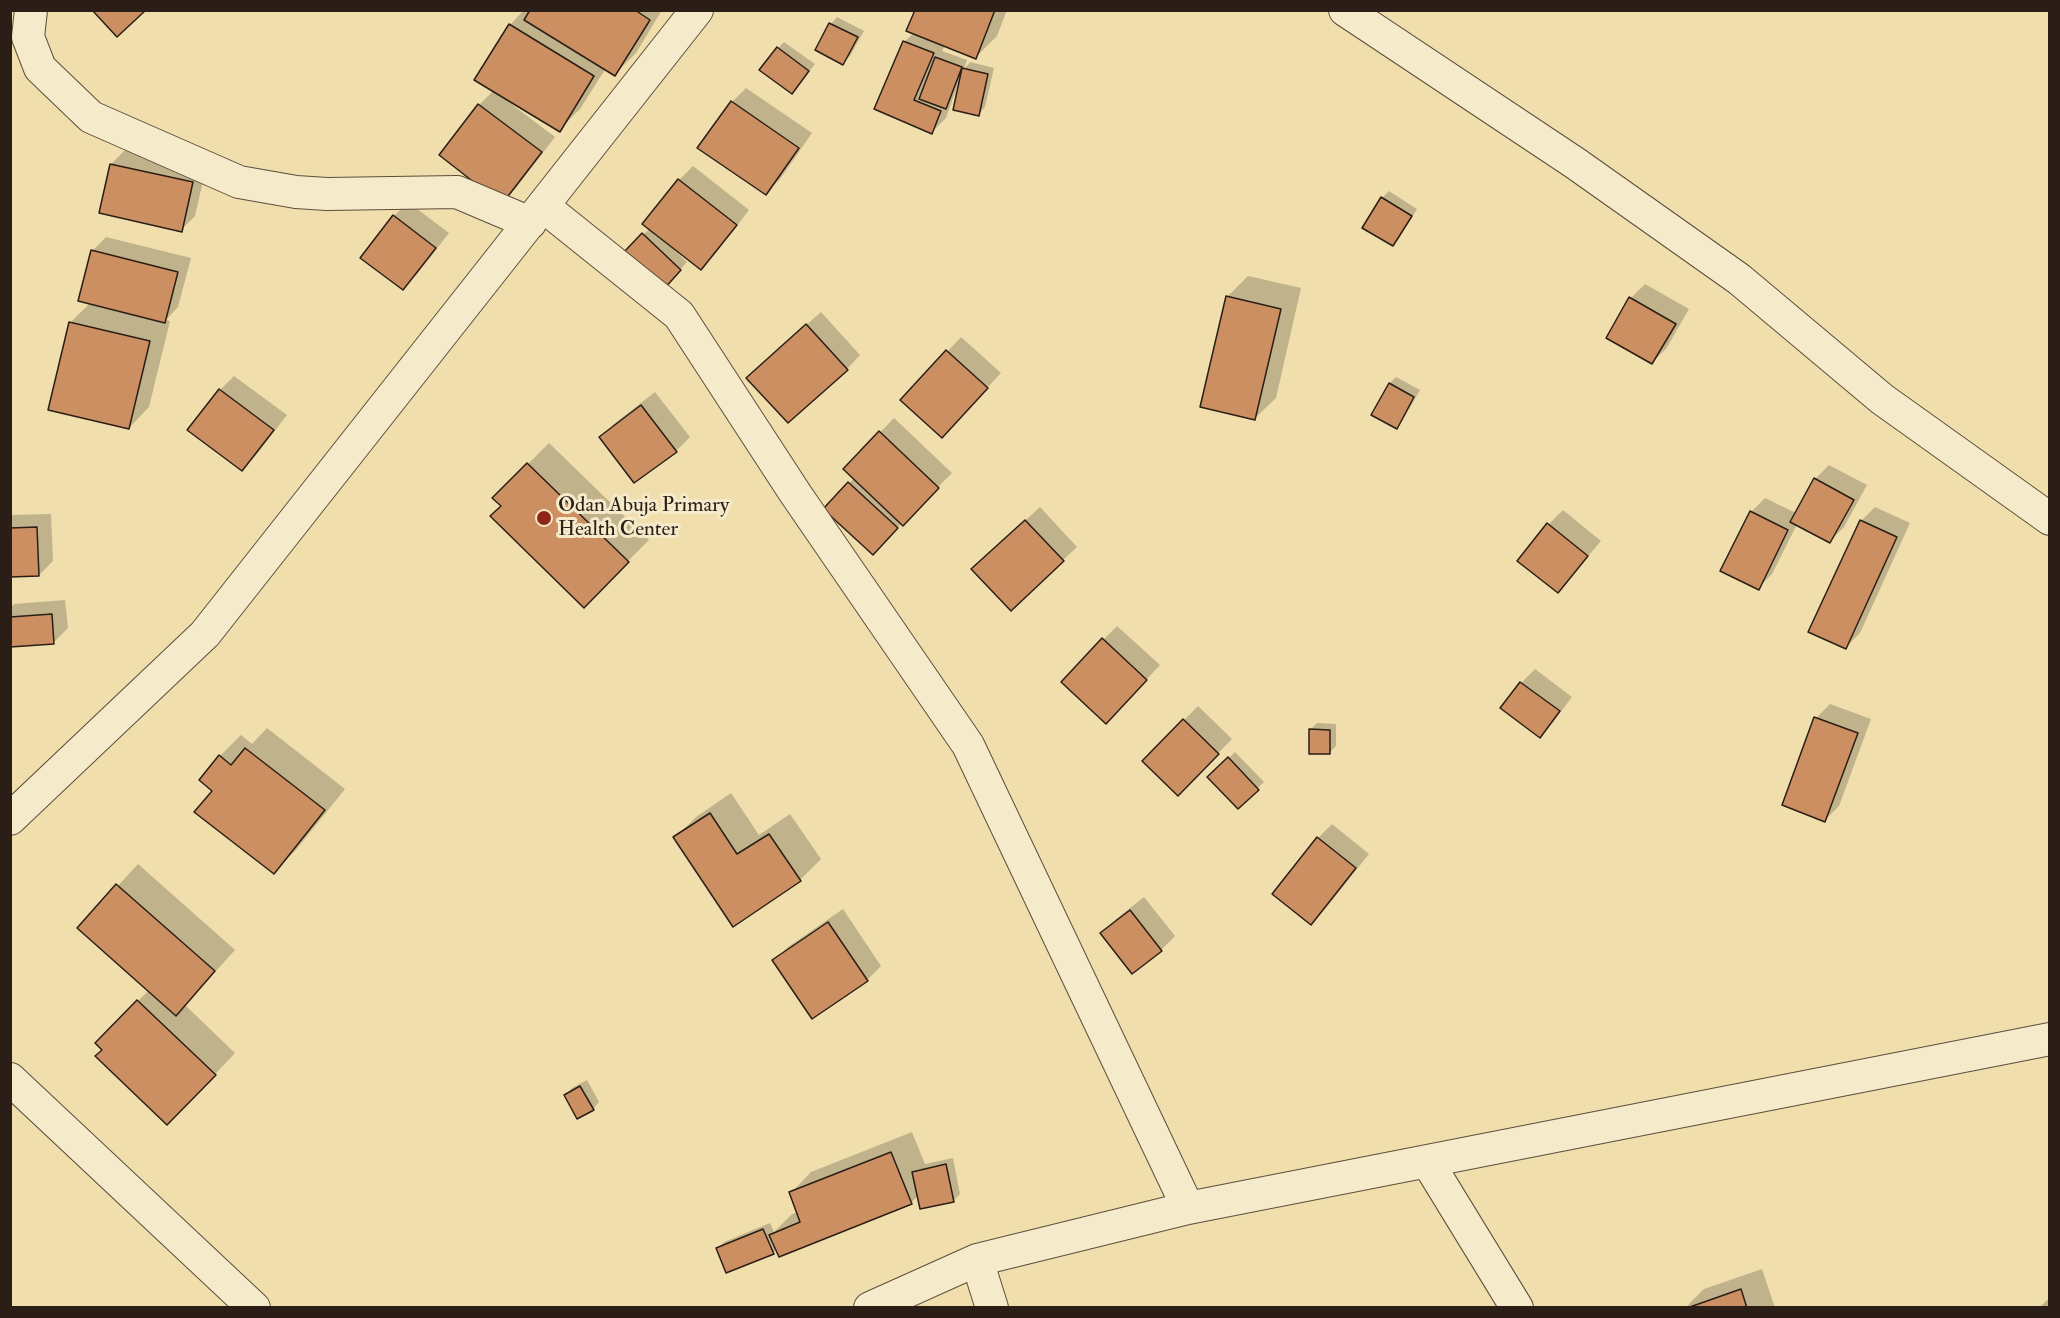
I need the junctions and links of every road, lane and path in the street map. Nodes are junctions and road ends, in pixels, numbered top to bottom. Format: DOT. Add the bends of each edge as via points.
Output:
graph roads {
  1 [pos="31,10"];
  2 [pos="697,10"];
  3 [pos="1346,10"];
  4 [pos="536,215"];
  5 [pos="2049,519"];
  6 [pos="10,819"];
  7 [pos="2049,1039"];
  8 [pos="10,1079"];
  9 [pos="1427,1161"];
  10 [pos="1188,1208"];
  11 [pos="977,1260"];
  12 [pos="254,1308"];
  13 [pos="870,1308"];
  14 [pos="992,1308"];
  15 [pos="1517,1308"];
  1 -- 4 [label="street" via="28,38 40,68 91,117 239,182 327,194 457,192"];
  2 -- 4 [label="street"];
  3 -- 5 [label="street" via="1575,163 1738,279 1882,399"];
  4 -- 6 [label="street" via="205,634"];
  4 -- 10 [label="street" via="679,315 795,493 968,745"];
  7 -- 9 [label="street"];
  8 -- 12 [label="street"];
  9 -- 10 [label="street"];
  9 -- 15 [label="street"];
  10 -- 11 [label="street"];
  11 -- 13 [label="street"];
  11 -- 14 [label="street"];
}
